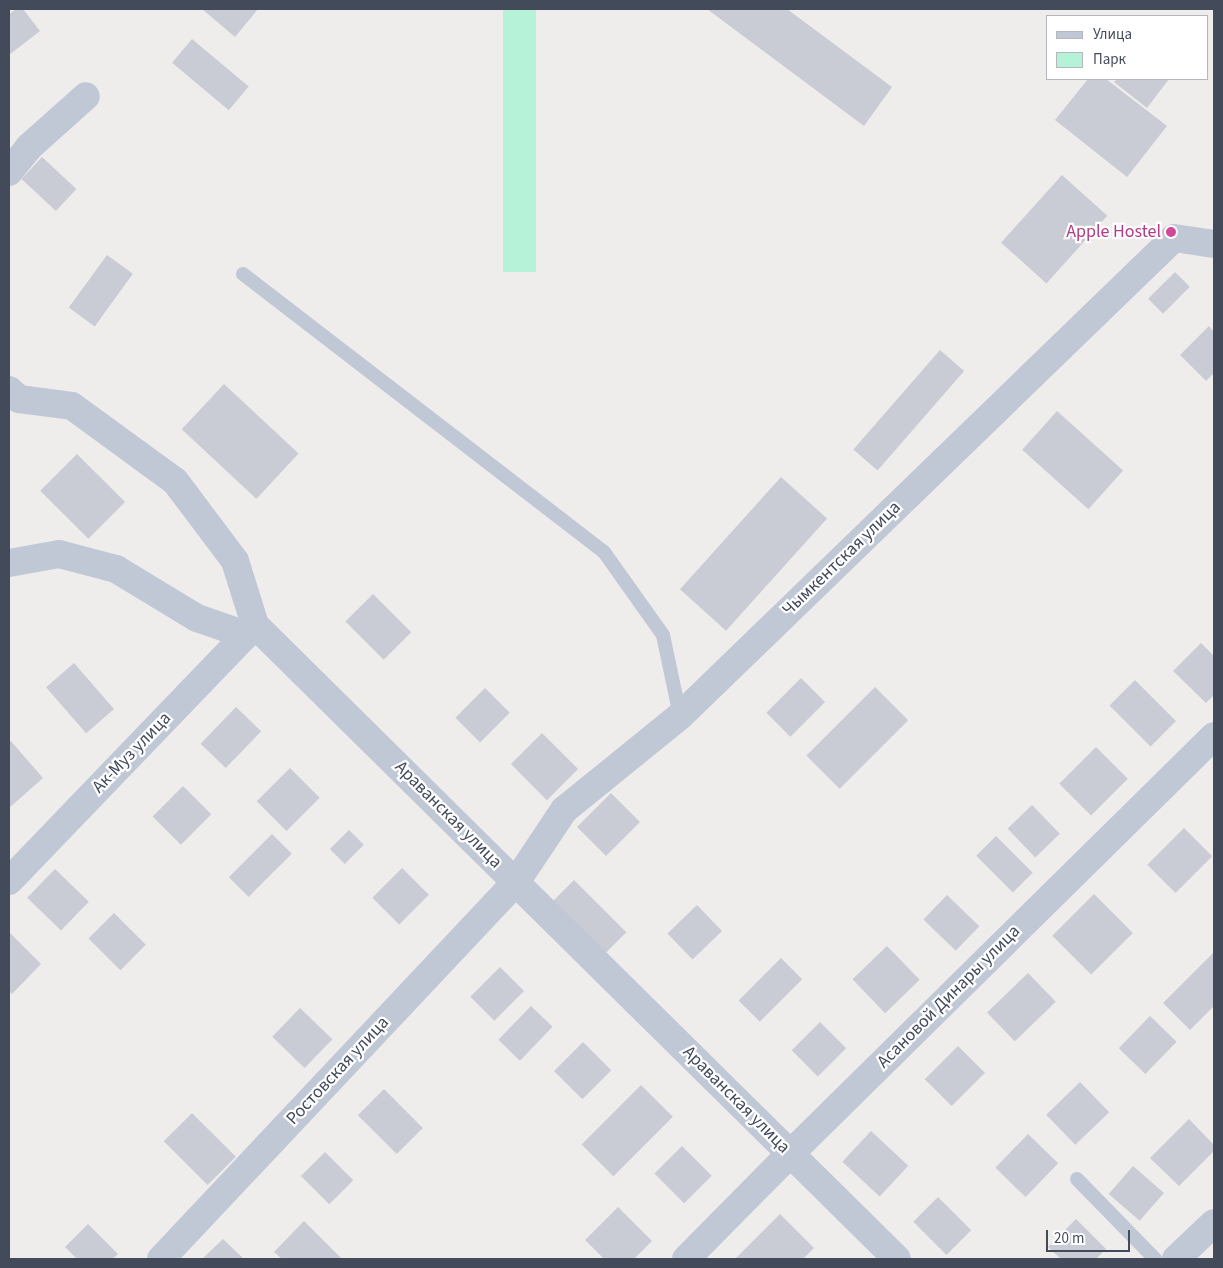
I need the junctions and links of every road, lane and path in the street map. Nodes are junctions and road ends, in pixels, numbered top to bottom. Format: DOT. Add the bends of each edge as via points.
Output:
graph roads {
  1 [pos="86,96"];
  2 [pos="9,172"];
  3 [pos="1214,244"];
  4 [pos="243,274"];
  5 [pos="9,390"];
  6 [pos="9,563"];
  7 [pos="251,630"];
  8 [pos="680,716"];
  9 [pos="1214,736"];
  10 [pos="9,881"];
  11 [pos="516,882"];
  12 [pos="790,1154"];
  13 [pos="1077,1179"];
  14 [pos="1214,1223"];
  15 [pos="160,1259"];
  16 [pos="686,1259"];
  17 [pos="897,1259"];
  18 [pos="1155,1259"];
  19 [pos="1176,1259"];
  1 -- 2 [label="street" via="29,147"];
  3 -- 8 [label="street, Чымкентская улица" via="1174,238"];
  4 -- 8 [label="lane" via="604,552 663,635"];
  5 -- 7 [label="street, Араванская улица" via="19,399 72,406 175,481 235,560"];
  6 -- 7 [label="street" via="59,554 116,569 197,618"];
  7 -- 10 [label="street, Ак-Муз улица"];
  7 -- 11 [label="street, Араванская улица"];
  8 -- 11 [label="street, Чымкентская улица" via="564,810"];
  9 -- 12 [label="street, Асановой Динары улица"];
  11 -- 12 [label="street, Араванская улица"];
  11 -- 15 [label="street, Ростовская улица"];
  12 -- 16 [label="street, Асановой Динары улица"];
  12 -- 17 [label="street, Араванская улица"];
  13 -- 18 [label="lane"];
  14 -- 19 [label="street"];
}
